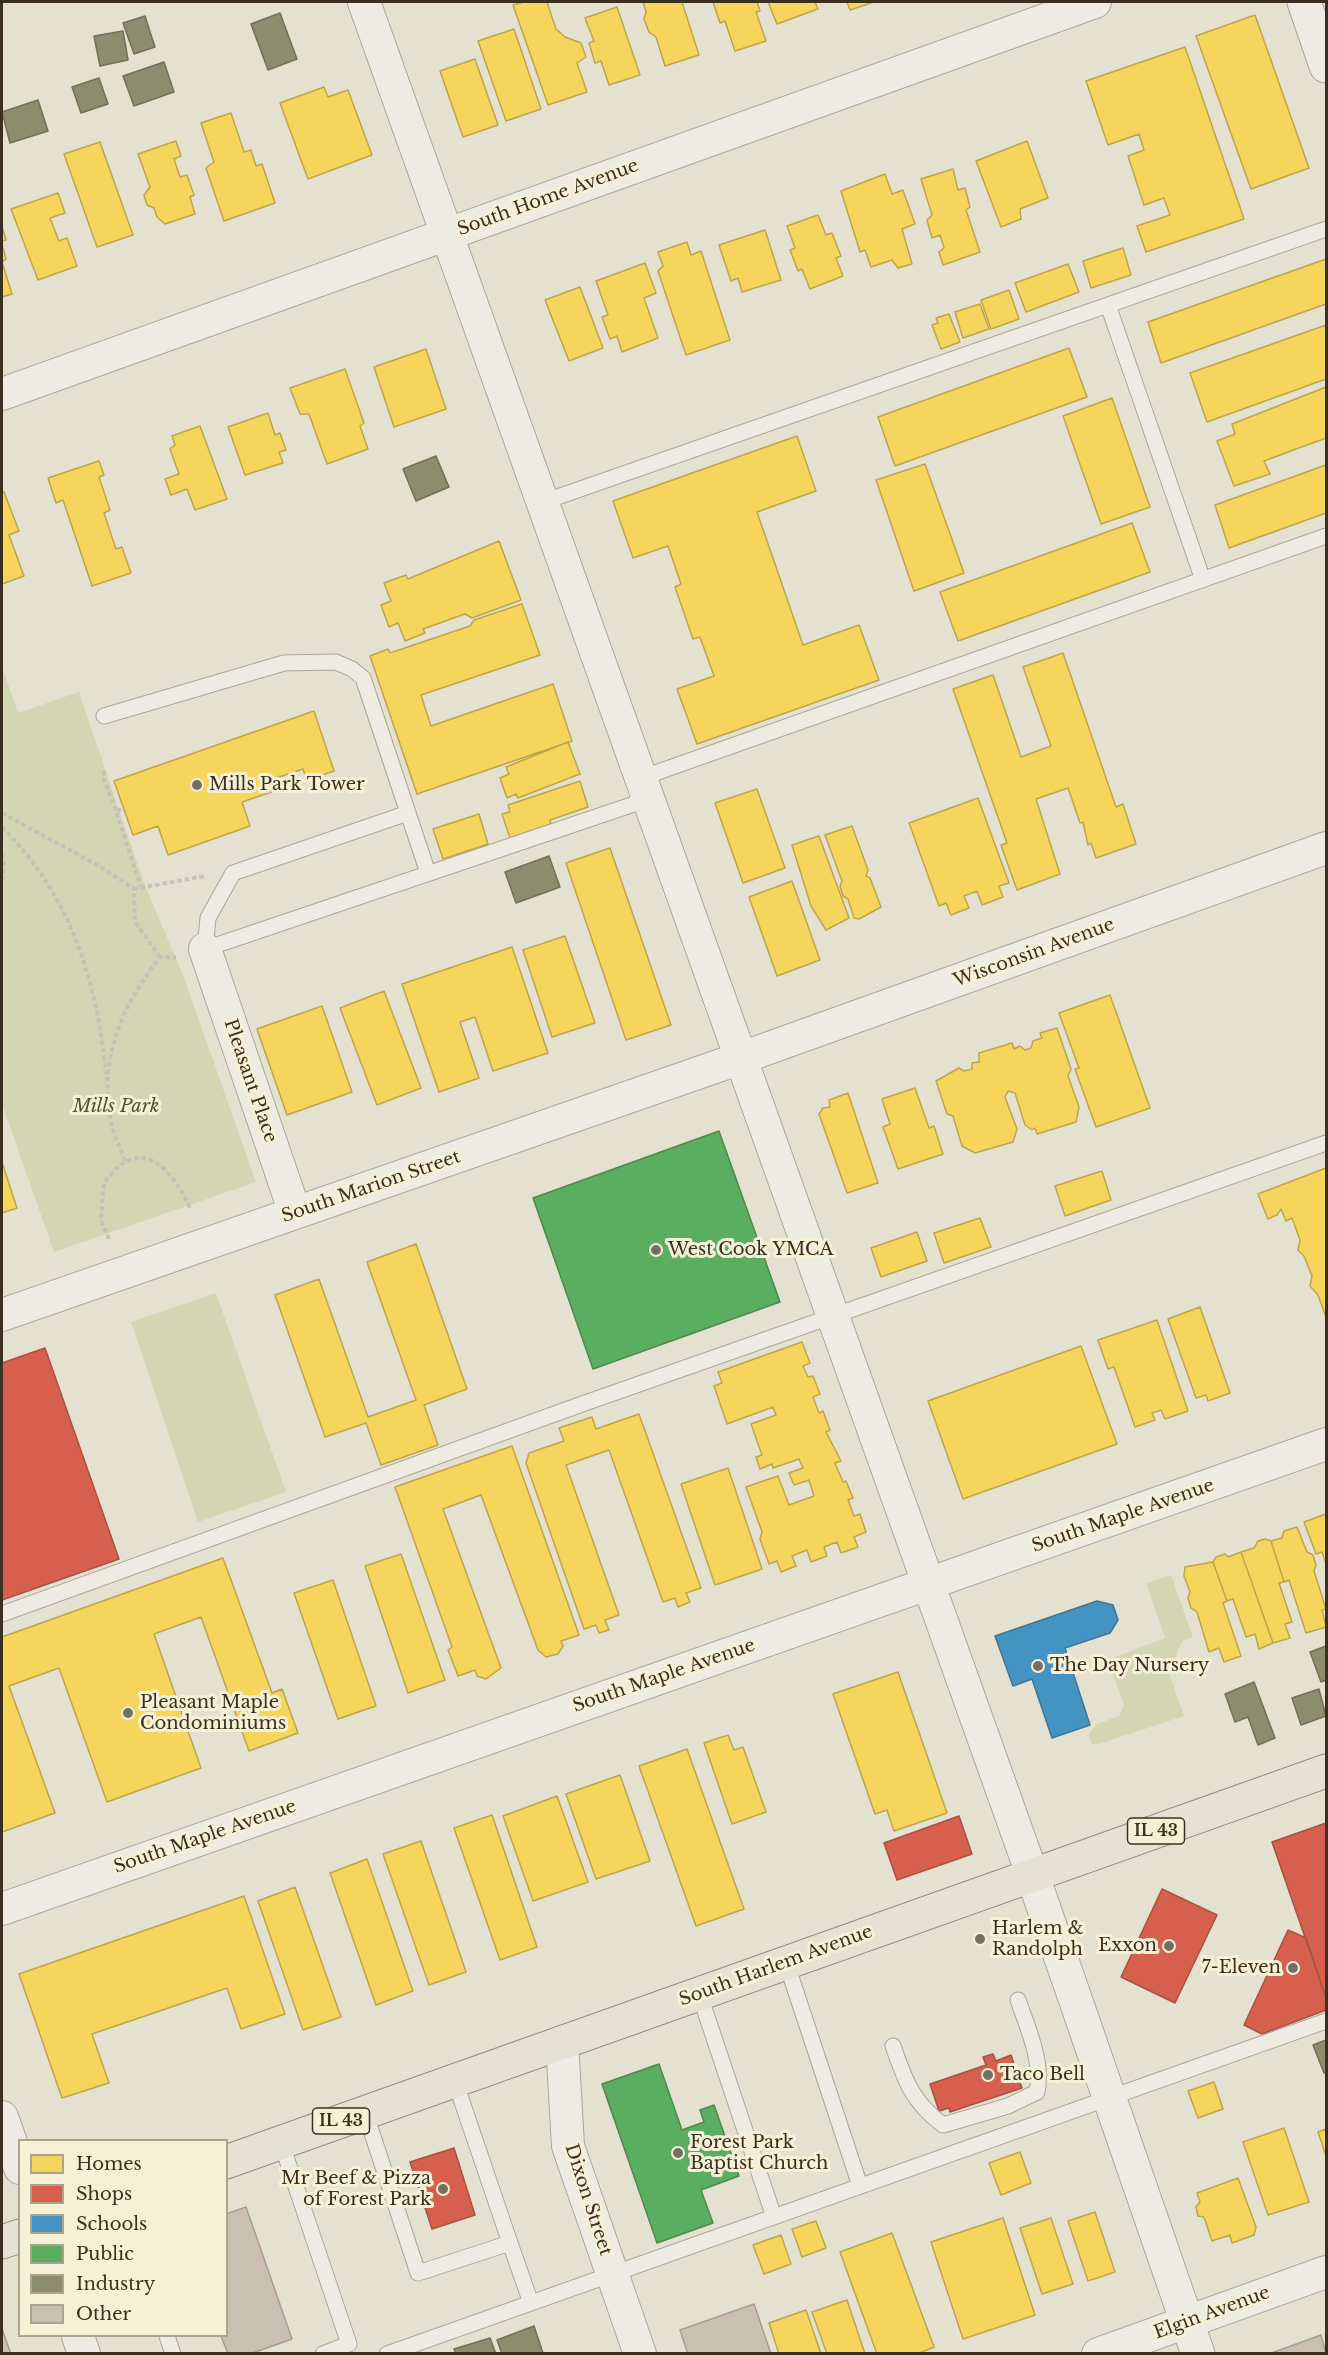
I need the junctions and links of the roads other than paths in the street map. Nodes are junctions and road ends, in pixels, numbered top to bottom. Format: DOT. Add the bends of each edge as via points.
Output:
graph roads {
  1 [pos="364,2"];
  2 [pos="1095,2"];
  3 [pos="1304,2"];
  4 [pos="1326,66"];
  5 [pos="1326,229"];
  6 [pos="447,234"];
  7 [pos="1108,305"];
  8 [pos="2,394"];
  9 [pos="543,502"];
  10 [pos="1326,536"];
  11 [pos="1203,580"];
  12 [pos="104,716"];
  13 [pos="645,788"];
  14 [pos="408,813"];
  15 [pos="1326,848"];
  16 [pos="428,873"];
  17 [pos="194,953"];
  18 [pos="741,1058"];
  19 [pos="1326,1143"];
  20 [pos="296,1213"];
  21 [pos="2,1315"];
  22 [pos="833,1317"];
  23 [pos="1326,1444"];
  24 [pos="928,1584"];
  25 [pos="2,1614"];
  26 [pos="1326,1771"];
  27 [pos="1032,1874"];
  28 [pos="2,1909"];
  29 [pos="786,1962"];
  30 [pos="699,1993"];
  31 [pos="1018,2000"];
  32 [pos="1326,2021"];
  33 [pos="562,2042"];
  34 [pos="893,2046"];
  35 [pos="455,2080"];
  36 [pos="1110,2098"];
  37 [pos="365,2112"];
  38 [pos="2,2117"];
  39 [pos="281,2142"];
  40 [pos="228,2161"];
  41 [pos="18,2162"];
  42 [pos="860,2186"];
  43 [pos="774,2217"];
  44 [pos="18,2237"];
  45 [pos="2,2242"];
  46 [pos="510,2243"];
  47 [pos="1326,2272"];
  48 [pos="612,2274"];
  49 [pos="531,2303"];
  50 [pos="1187,2322"];
  51 [pos="78,2337"];
  52 [pos="167,2337"];
  53 [pos="84,2354"];
  54 [pos="173,2354"];
  55 [pos="323,2354"];
  56 [pos="387,2354"];
  57 [pos="640,2354"];
  58 [pos="1098,2354"];
  59 [pos="1198,2354"];
  1 -- 6 [label="street"];
  2 -- 6 [label="street, South Home Avenue"];
  3 -- 4 [label="street"];
  5 -- 7 [label="lane"];
  6 -- 8 [label="street, South Home Avenue"];
  6 -- 9 [label="street"];
  7 -- 9 [label="lane"];
  7 -- 11 [label="lane"];
  9 -- 13 [label="street"];
  10 -- 11 [label="lane"];
  11 -- 13 [label="lane"];
  12 -- 14 [label="lane" via="284,663 336,662 363,678"];
  13 -- 16 [label="lane"];
  13 -- 18 [label="street"];
  14 -- 16 [label="lane"];
  14 -- 17 [label="lane" via="233,873"];
  15 -- 18 [label="street, Wisconsin Avenue"];
  16 -- 17 [label="lane"];
  17 -- 20 [label="street, Pleasant Place"];
  18 -- 20 [label="street, South Marion Street"];
  18 -- 22 [label="street"];
  19 -- 22 [label="lane"];
  20 -- 21 [label="street, South Marion Street"];
  22 -- 24 [label="street"];
  22 -- 25 [label="lane"];
  23 -- 24 [label="street, South Maple Avenue"];
  24 -- 27 [label="street"];
  24 -- 28 [label="street, South Maple Avenue"];
  26 -- 27 [label="main road, South Harlem Avenue / IL 43"];
  27 -- 29 [label="main road, South Harlem Avenue / IL 43"];
  27 -- 36 [label="street"];
  29 -- 30 [label="main road, South Harlem Avenue / IL 43"];
  29 -- 42 [label="lane"];
  30 -- 33 [label="main road, South Harlem Avenue / IL 43"];
  30 -- 43 [label="lane"];
  31 -- 34 [label="lane" via="1034,2045 1040,2077 1037,2092 1008,2106 943,2125 908,2090"];
  32 -- 36 [label="lane"];
  33 -- 35 [label="main road, South Harlem Avenue / IL 43"];
  33 -- 48 [label="street, Dixon Street" via="568,2146"];
  35 -- 37 [label="main road, South Harlem Avenue / IL 43"];
  35 -- 46 [label="lane"];
  36 -- 42 [label="lane"];
  36 -- 50 [label="street"];
  37 -- 39 [label="main road, South Harlem Avenue / IL 43"];
  37 -- 46 [label="lane" via="418,2273"];
  38 -- 41 [label="street"];
  39 -- 40 [label="main road, South Harlem Avenue / IL 43"];
  39 -- 55 [label="lane" via="349,2344"];
  42 -- 43 [label="lane"];
  43 -- 48 [label="lane"];
  44 -- 45 [label="main road"];
  46 -- 49 [label="lane"];
  47 -- 50 [label="street, Elgin Avenue"];
  48 -- 49 [label="lane"];
  48 -- 57 [label="street, Dixon Street"];
  49 -- 56 [label="lane"];
  50 -- 58 [label="street, Elgin Avenue"];
  50 -- 59 [label="street"];
  51 -- 53 [label="street"];
  52 -- 54 [label="lane"];
}
